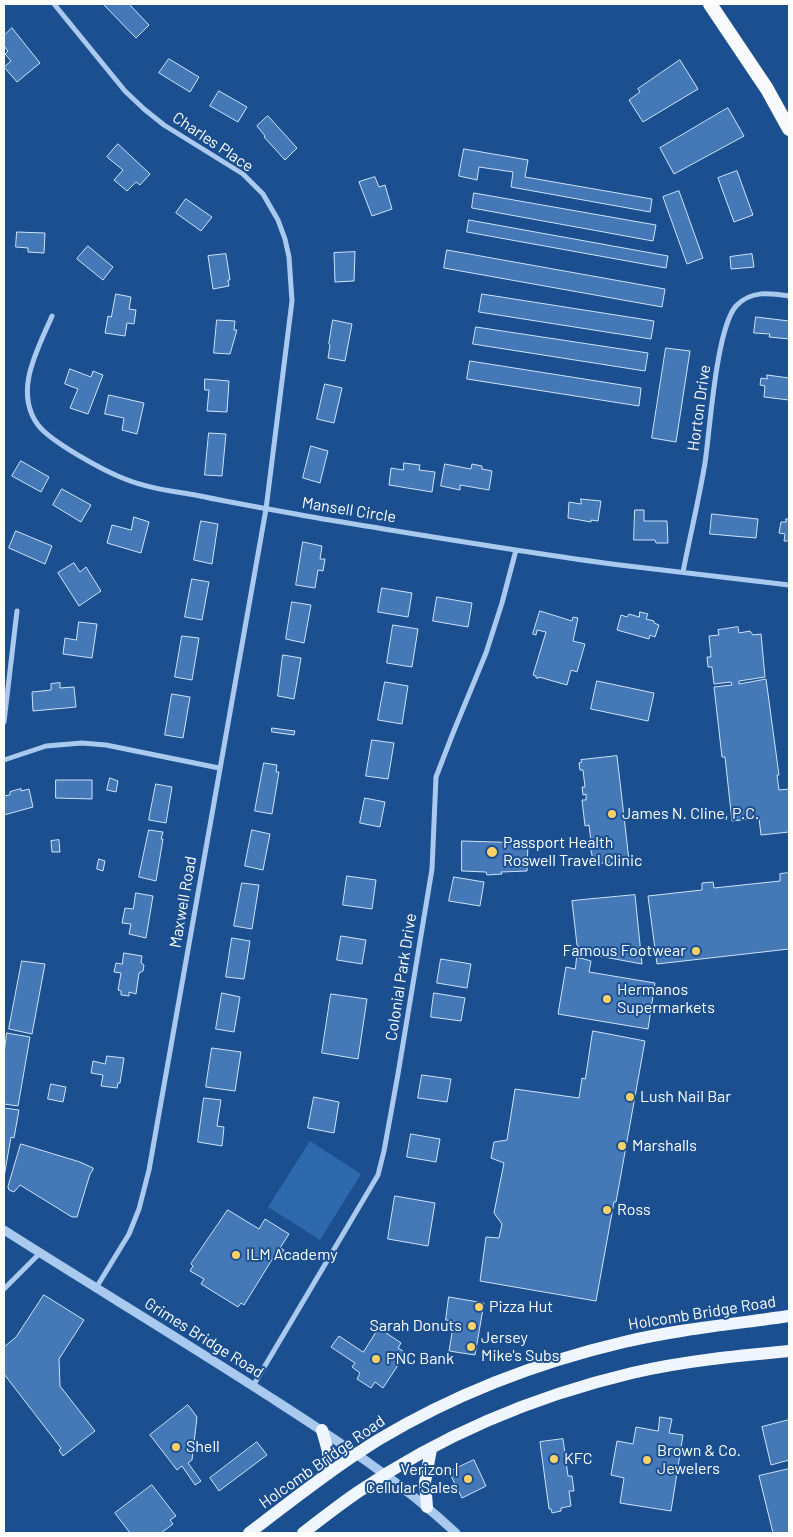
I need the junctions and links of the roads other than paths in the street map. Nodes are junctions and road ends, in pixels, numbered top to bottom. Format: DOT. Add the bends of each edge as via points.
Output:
graph roads {
  1 [pos="54,4"];
  2 [pos="710,4"];
  3 [pos="789,129"];
  4 [pos="789,296"];
  5 [pos="52,316"];
  6 [pos="266,509"];
  7 [pos="516,550"];
  8 [pos="683,572"];
  9 [pos="789,585"];
  10 [pos="17,611"];
  11 [pos="4,722"];
  12 [pos="4,760"];
  13 [pos="219,768"];
  14 [pos="4,1230"];
  15 [pos="40,1253"];
  16 [pos="96,1288"];
  17 [pos="4,1289"];
  18 [pos="789,1316"];
  19 [pos="789,1351"];
  20 [pos="253,1386"];
  21 [pos="322,1430"];
  22 [pos="431,1449"];
  23 [pos="358,1453"];
  24 [pos="328,1474"];
  25 [pos="386,1474"];
  26 [pos="427,1507"];
  27 [pos="249,1533"];
  28 [pos="303,1533"];
  29 [pos="456,1533"];
  1 -- 6 [label="street, Charles Place" via="125,91 164,125 243,174 263,194 278,220 290,257 292,301"];
  2 -- 3 [label="highway" via="767,88"];
  4 -- 8 [label="street, Horton Drive" via="767,292 756,294 732,312 720,349 704,465"];
  5 -- 6 [label="street, Mansell Circle" via="29,373 26,389 31,413 45,433 108,472 127,480"];
  6 -- 7 [label="street, Mansell Circle"];
  6 -- 13 [label="street, Maxwell Road"];
  7 -- 8 [label="street, Mansell Circle"];
  7 -- 20 [label="street, Colonial Park Drive" via="486,653 436,777 432,869 378,1175"];
  8 -- 9 [label="street, Mansell Circle"];
  10 -- 11 [label="street"];
  12 -- 13 [label="street" via="46,746 82,743"];
  13 -- 16 [label="street, Maxwell Road" via="149,1170 129,1234"];
  14 -- 15 [label="street, Grimes Bridge Road"];
  15 -- 16 [label="street, Grimes Bridge Road"];
  15 -- 17 [label="street"];
  16 -- 20 [label="street, Grimes Bridge Road"];
  18 -- 23 [label="main road, Holcomb Bridge Road" via="670,1332 562,1360 448,1403"];
  19 -- 22 [label="main road" via="676,1365 597,1382 502,1415"];
  20 -- 21 [label="street, Grimes Bridge Road"];
  21 -- 23 [label="street, Grimes Bridge Road"];
  21 -- 24 [label="main road" via="328,1451"];
  22 -- 25 [label="main road"];
  22 -- 26 [label="main road" via="425,1479"];
  23 -- 24 [label="main road, Holcomb Bridge Road"];
  23 -- 25 [label="street, Grimes Bridge Road"];
  24 -- 27 [label="main road, Holcomb Bridge Road"];
  25 -- 26 [label="street, Grimes Bridge Road"];
  25 -- 28 [label="main road"];
  26 -- 29 [label="street, Grimes Bridge Road"];
}
